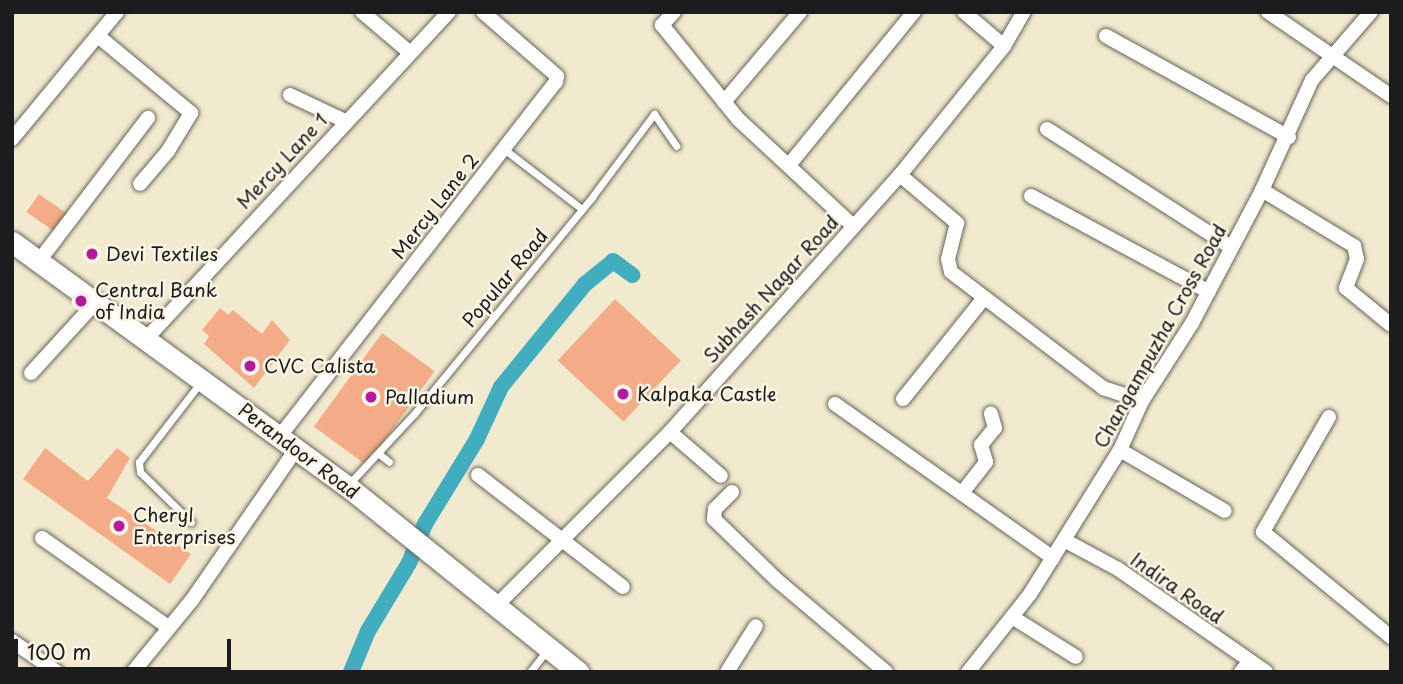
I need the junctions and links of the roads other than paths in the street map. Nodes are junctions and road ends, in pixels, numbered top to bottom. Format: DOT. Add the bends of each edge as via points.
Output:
graph roads {
  1 [pos="117,12"];
  2 [pos="362,12"];
  3 [pos="449,12"];
  4 [pos="483,12"];
  5 [pos="674,12"];
  6 [pos="800,12"];
  7 [pos="914,12"];
  8 [pos="964,12"];
  9 [pos="1024,12"];
  10 [pos="1268,12"];
  11 [pos="1371,12"];
  12 [pos="97,36"];
  13 [pos="1106,36"];
  14 [pos="1004,46"];
  15 [pos="408,51"];
  16 [pos="1332,55"];
  17 [pos="290,95"];
  18 [pos="1391,96"];
  19 [pos="724,102"];
  20 [pos="148,118"];
  21 [pos="345,121"];
  22 [pos="1047,129"];
  23 [pos="1289,137"];
  24 [pos="12,139"];
  25 [pos="676,146"];
  26 [pos="504,149"];
  27 [pos="789,165"];
  28 [pos="900,175"];
  29 [pos="139,184"];
  30 [pos="1262,190"];
  31 [pos="1031,196"];
  32 [pos="582,209"];
  33 [pos="853,226"];
  34 [pos="12,242"];
  35 [pos="1231,247"];
  36 [pos="39,261"];
  37 [pos="1209,292"];
  38 [pos="983,299"];
  39 [pos="96,302"];
  40 [pos="1391,325"];
  41 [pos="146,339"];
  42 [pos="31,373"];
  43 [pos="202,379"];
  44 [pos="903,399"];
  45 [pos="1142,401"];
  46 [pos="835,404"];
  47 [pos="991,414"];
  48 [pos="1329,417"];
  49 [pos="670,432"];
  50 [pos="288,442"];
  51 [pos="1120,450"];
  52 [pos="378,453"];
  53 [pos="389,462"];
  54 [pos="478,475"];
  55 [pos="721,476"];
  56 [pos="347,486"];
  57 [pos="732,492"];
  58 [pos="962,493"];
  59 [pos="1224,511"];
  60 [pos="191,523"];
  61 [pos="42,538"];
  62 [pos="558,540"];
  63 [pos="1064,540"];
  64 [pos="1052,558"];
  65 [pos="623,587"];
  66 [pos="498,604"];
  67 [pos="1012,617"];
  68 [pos="756,626"];
  69 [pos="168,627"];
  70 [pos="1391,636"];
  71 [pos="12,641"];
  72 [pos="549,649"];
  73 [pos="1076,657"];
  74 [pos="1246,666"];
  75 [pos="57,672"];
  76 [pos="133,672"];
  77 [pos="530,672"];
  78 [pos="578,672"];
  79 [pos="726,672"];
  80 [pos="886,672"];
  81 [pos="968,672"];
  82 [pos="1266,672"];
  1 -- 12 [label="street"];
  2 -- 15 [label="street"];
  3 -- 15 [label="street, Mercy Lane 1"];
  4 -- 26 [label="street, Mercy Lane 2" via="557,76"];
  5 -- 19 [label="street" via="662,25"];
  6 -- 19 [label="street"];
  7 -- 27 [label="street"];
  8 -- 14 [label="street"];
  9 -- 14 [label="street, Subhash Nagar Road"];
  10 -- 16 [label="street"];
  11 -- 16 [label="street, Changampuzha Cross Road"];
  12 -- 24 [label="street"];
  12 -- 29 [label="street" via="191,113 168,151"];
  13 -- 23 [label="street"];
  14 -- 28 [label="street, Subhash Nagar Road"];
  15 -- 21 [label="street, Mercy Lane 1"];
  16 -- 18 [label="street"];
  16 -- 23 [label="street, Changampuzha Cross Road" via="1312,80"];
  17 -- 21 [label="street"];
  19 -- 27 [label="street"];
  20 -- 36 [label="street"];
  21 -- 41 [label="street, Mercy Lane 1"];
  22 -- 35 [label="street"];
  23 -- 30 [label="street, Changampuzha Cross Road"];
  25 -- 32 [label="lane, Popular Road" via="654,114"];
  26 -- 32 [label="lane"];
  26 -- 50 [label="street, Mercy Lane 2"];
  27 -- 33 [label="street"];
  28 -- 33 [label="street, Subhash Nagar Road"];
  28 -- 38 [label="street" via="957,223 948,259 951,272"];
  30 -- 35 [label="street, Changampuzha Cross Road"];
  30 -- 40 [label="street" via="1354,246 1357,259 1346,288"];
  31 -- 37 [label="street"];
  32 -- 52 [label="lane, Popular Road"];
  33 -- 49 [label="street, Subhash Nagar Road"];
  34 -- 36 [label="main road, Perandoor Road"];
  35 -- 37 [label="street, Changampuzha Cross Road"];
  36 -- 39 [label="main road, Perandoor Road"];
  37 -- 45 [label="street, Changampuzha Cross Road"];
  38 -- 44 [label="street"];
  38 -- 45 [label="street" via="1103,388"];
  39 -- 41 [label="main road, Perandoor Road"];
  39 -- 42 [label="street"];
  41 -- 43 [label="main road, Perandoor Road"];
  43 -- 50 [label="main road, Perandoor Road"];
  43 -- 60 [label="lane" via="139,461 139,472"];
  45 -- 51 [label="street, Changampuzha Cross Road"];
  46 -- 58 [label="street"];
  47 -- 58 [label="street" via="995,428 981,445 986,462"];
  48 -- 70 [label="street" via="1264,535"];
  49 -- 55 [label="street"];
  49 -- 62 [label="street, Subhash Nagar Road"];
  50 -- 56 [label="main road, Perandoor Road"];
  50 -- 69 [label="street, Mercy Lane 2"];
  51 -- 59 [label="street"];
  51 -- 63 [label="street, Changampuzha Cross Road"];
  52 -- 53 [label="lane"];
  52 -- 56 [label="lane, Popular Road"];
  54 -- 62 [label="street"];
  56 -- 66 [label="main road, Perandoor Road"];
  57 -- 80 [label="street" via="715,509 714,519 778,581"];
  58 -- 64 [label="street"];
  61 -- 69 [label="street"];
  62 -- 65 [label="street" via="586,555"];
  62 -- 66 [label="street, Subhash Nagar Road"];
  63 -- 64 [label="street, Changampuzha Cross Road"];
  63 -- 74 [label="street, Indira Road" via="1118,569"];
  64 -- 67 [label="street, Changampuzha Cross Road"];
  66 -- 72 [label="main road, Perandoor Road"];
  67 -- 73 [label="street"];
  67 -- 81 [label="street, Changampuzha Cross Road"];
  68 -- 79 [label="street"];
  69 -- 76 [label="street, Mercy Lane 2"];
  71 -- 75 [label="street"];
  72 -- 77 [label="lane"];
  72 -- 78 [label="main road, Perandoor Road"];
  74 -- 82 [label="street, Indira Road"];
}
